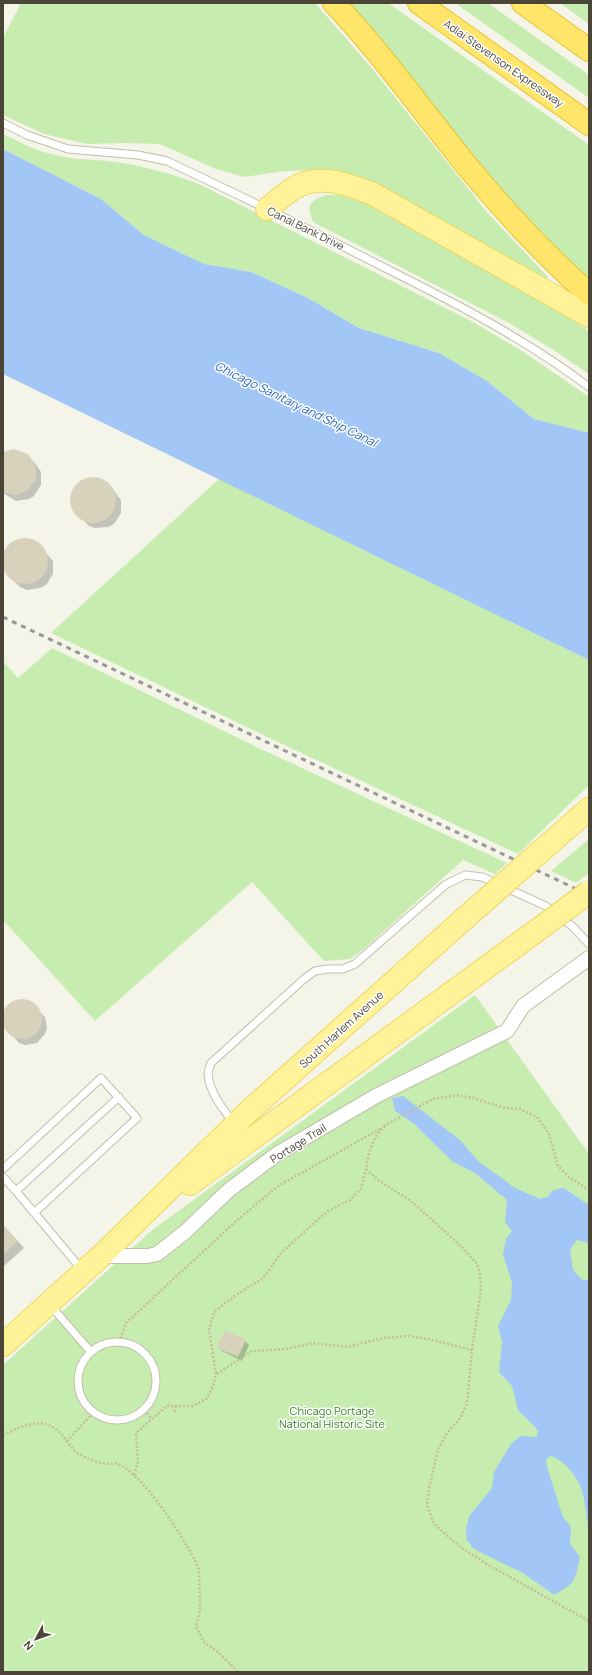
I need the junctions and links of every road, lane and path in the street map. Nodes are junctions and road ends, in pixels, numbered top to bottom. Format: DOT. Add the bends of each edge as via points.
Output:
graph roads {
  1 [pos="334,3"];
  2 [pos="419,3"];
  3 [pos="523,3"];
  4 [pos="589,50"];
  5 [pos="3,123"];
  6 [pos="589,124"];
  7 [pos="267,209"];
  8 [pos="589,294"];
  9 [pos="589,316"];
  10 [pos="589,387"];
  11 [pos="589,809"];
  12 [pos="589,892"];
  13 [pos="589,944"];
  14 [pos="589,958"];
  15 [pos="119,1097"];
  16 [pos="235,1125"];
  17 [pos="386,1126"];
  18 [pos="3,1169"];
  19 [pos="366,1169"];
  20 [pos="3,1177"];
  21 [pos="589,1190"];
  22 [pos="16,1191"];
  23 [pos="34,1213"];
  24 [pos="100,1256"];
  25 [pos="83,1272"];
  26 [pos="48,1304"];
  27 [pos="119,1342"];
  28 [pos="3,1345"];
  29 [pos="472,1350"];
  30 [pos="91,1352"];
  31 [pos="216,1374"];
  32 [pos="176,1406"];
  33 [pos="144,1410"];
  34 [pos="94,1412"];
  35 [pos="175,1412"];
  36 [pos="152,1419"];
  37 [pos="3,1436"];
  38 [pos="67,1441"];
  39 [pos="137,1442"];
  40 [pos="143,1443"];
  41 [pos="134,1475"];
  42 [pos="589,1621"];
  43 [pos="238,1672"];
  1 -- 8 [label="highway" via="358,28 473,173 549,257"];
  2 -- 6 [label="highway, Adlai Stevenson Expressway"];
  3 -- 4 [label="highway"];
  5 -- 7 [label="lane, Canal Bank Drive" via="27,135 68,149 138,155 168,161"];
  7 -- 9 [label="main road" via="299,185 322,180 346,183 373,194"];
  7 -- 10 [label="lane, Canal Bank Drive" via="474,313 555,362"];
  11 -- 16 [label="main road, South Harlem Avenue, bridge"];
  12 -- 24 [label="main road, South Harlem Avenue, bridge" via="207,1171"];
  13 -- 16 [label="lane" via="572,926 546,906 482,877 465,875 445,885 355,964 343,969 315,972 304,979 211,1063 208,1074 213,1089"];
  14 -- 24 [label="street, Portage Trail" via="523,1006 507,1031 376,1096 277,1154 229,1190 185,1232 157,1254"];
  15 -- 18 [label="lane" via="101,1078"];
  15 -- 22 [label="lane"];
  15 -- 23 [label="lane" via="137,1118"];
  16 -- 24 [label="main road, South Harlem Avenue"];
  17 -- 19 [label="path" via="380,1130 374,1141 367,1158"];
  17 -- 21 [label="path" via="433,1099 458,1095 527,1112 537,1117 550,1134 558,1166"];
  17 -- 27 [label="path" via="278,1186 235,1222 126,1323"];
  19 -- 29 [label="path" via="378,1180 411,1201 477,1264 481,1289"];
  19 -- 31 [label="path" via="361,1189 350,1200 328,1211 280,1254 262,1279 214,1312 209,1330"];
  20 -- 22 [label="lane"];
  22 -- 23 [label="lane"];
  23 -- 25 [label="lane"];
  24 -- 25 [label="main road, South Harlem Avenue"];
  25 -- 26 [label="main road, South Harlem Avenue"];
  26 -- 28 [label="main road, South Harlem Avenue"];
  26 -- 30 [label="lane"];
  27 -- 30 [label="lane" via="105,1344"];
  27 -- 33 [label="lane" via="131,1344 141,1350 153,1364 156,1390"];
  29 -- 31 [label="path" via="408,1336 384,1338 346,1347 313,1344 252,1351"];
  29 -- 42 [label="path" via="466,1403 461,1417 447,1433 438,1450 429,1488 427,1505 434,1524 459,1546 490,1566"];
  30 -- 34 [label="lane" via="79,1371 78,1385 86,1405"];
  31 -- 32 [label="path" via="213,1387 206,1399 194,1406"];
  32 -- 35 [label="path"];
  32 -- 36 [label="path" via="167,1406"];
  33 -- 34 [label="lane" via="134,1417 122,1420 103,1418"];
  33 -- 36 [label="path"];
  34 -- 38 [label="path"];
  36 -- 39 [label="path" via="136,1433"];
  37 -- 38 [label="path" via="31,1423 41,1423 57,1430"];
  38 -- 41 [label="path" via="76,1453 98,1462 118,1464"];
  39 -- 40 [label="path"];
  39 -- 41 [label="path" via="138,1462"];
  41 -- 43 [label="path" via="160,1506 196,1560 199,1570 200,1610 196,1626 204,1642"];
}
